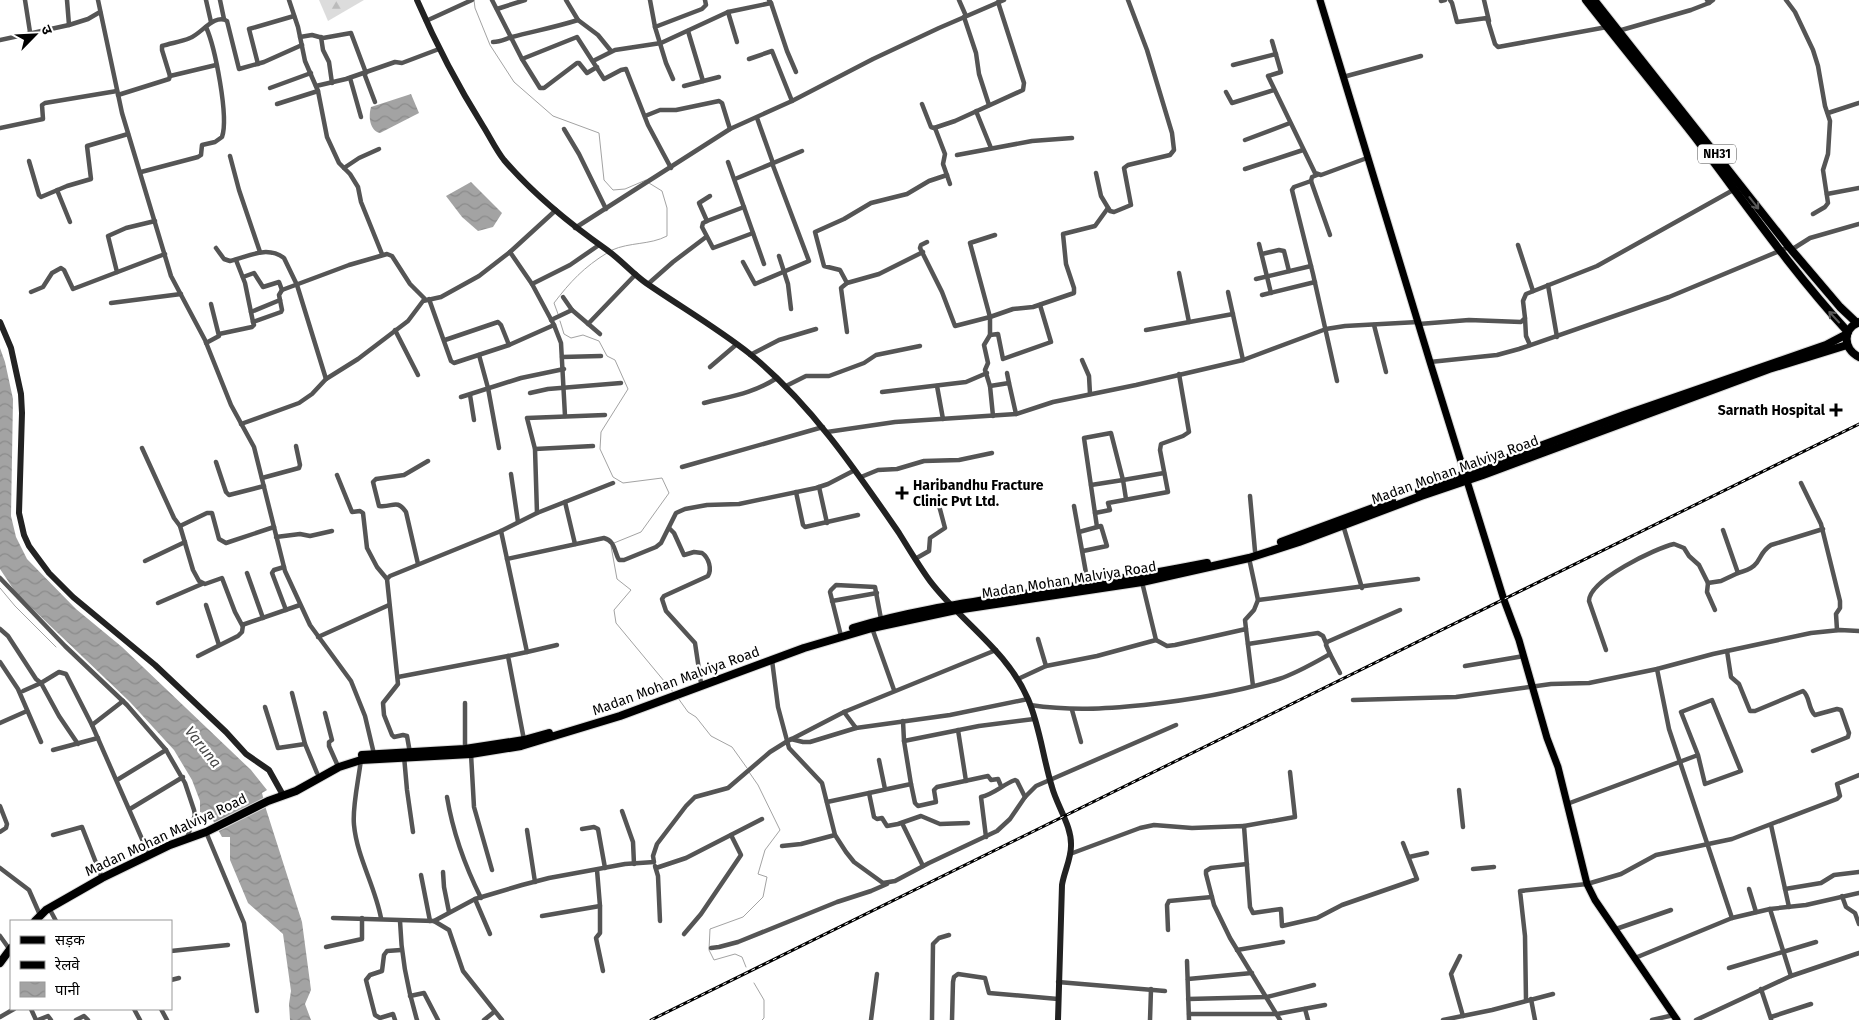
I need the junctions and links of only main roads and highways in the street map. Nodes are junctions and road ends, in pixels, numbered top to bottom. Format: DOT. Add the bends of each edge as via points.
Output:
graph roads {
  1 [pos="1320,0"];
  2 [pos="1586,0"];
  3 [pos="1594,0"];
  4 [pos="1737,187"];
  5 [pos="1858,322"];
  6 [pos="1847,333"];
  7 [pos="1847,345"];
  8 [pos="1859,357"];
  9 [pos="1466,478"];
  10 [pos="953,608"];
  11 [pos="840,634"];
  12 [pos="681,693"];
  13 [pos="664,699"];
  14 [pos="468,752"];
  15 [pos="406,754"];
  16 [pos="361,757"];
  17 [pos="285,794"];
  18 [pos="37,918"];
  19 [pos="10,949"];
  20 [pos="0,963"];
  21 [pos="1675,1018"];
  1 -- 9 [label="main road"];
  2 -- 4 [label="highway, NH31"];
  3 -- 4 [label="highway, NH31"];
  4 -- 5 [label="highway, NH31, one-way" via="1840,307"];
  6 -- 4 [label="highway, NH31, one-way" via="1780,251"];
  5 -- 6 [label="highway, NH31"];
  6 -- 7 [label="highway"];
  6 -- 9 [label="highway" via="1826,345 1633,412"];
  7 -- 8 [label="highway"];
  7 -- 9 [label="highway, Madan Mohan Malviya Road" via="1769,369"];
  9 -- 10 [label="highway" via="1255,551 1140,576"];
  9 -- 10 [label="highway, Madan Mohan Malviya Road" via="1249,558 1142,582"];
  9 -- 21 [label="main road" via="1524,656 1587,884"];
  10 -- 11 [label="highway, Madan Mohan Malviya Road"];
  10 -- 11 [label="highway, Madan Mohan Malviya Road" via="881,619"];
  11 -- 12 [label="highway, Madan Mohan Malviya Road"];
  11 -- 12 [label="highway, Madan Mohan Malviya Road" via="771,655"];
  12 -- 13 [label="highway, Madan Mohan Malviya Road"];
  13 -- 14 [label="highway, Madan Mohan Malviya Road" via="524,740"];
  13 -- 14 [label="highway, Madan Mohan Malviya Road" via="521,746"];
  14 -- 15 [label="highway, Madan Mohan Malviya Road"];
  15 -- 16 [label="highway, Madan Mohan Malviya Road"];
  15 -- 16 [label="highway, Madan Mohan Malviya Road"];
  16 -- 17 [label="highway, Madan Mohan Malviya Road"];
  16 -- 17 [label="highway, Madan Mohan Malviya Road" via="317,773"];
  17 -- 18 [label="highway, Madan Mohan Malviya Road" via="102,878"];
  19 -- 20 [label="highway"];
}
